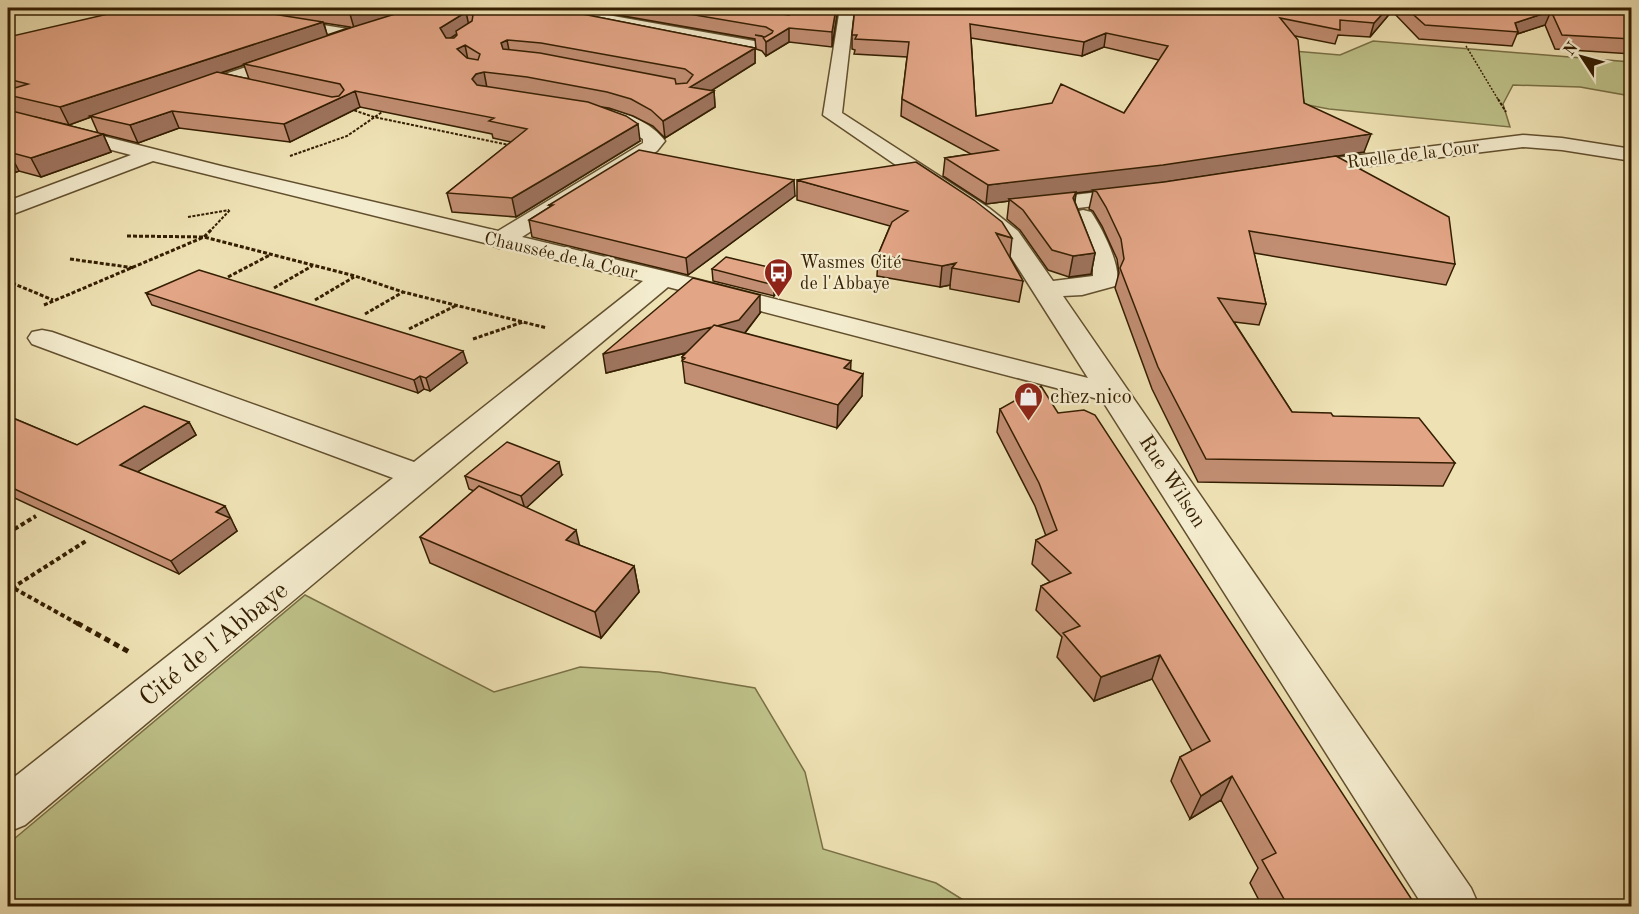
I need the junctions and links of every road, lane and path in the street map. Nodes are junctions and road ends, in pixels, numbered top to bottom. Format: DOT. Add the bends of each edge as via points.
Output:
graph roads {
  1 [pos="196,8"];
  2 [pos="244,8"];
  3 [pos="363,8"];
  4 [pos="847,8"];
  5 [pos="550,10"];
  6 [pos="225,13"];
  7 [pos="404,15"];
  8 [pos="355,35"];
  9 [pos="1466,46"];
  10 [pos="761,51"];
  11 [pos="221,81"];
  12 [pos="256,88"];
  13 [pos="178,96"];
  14 [pos="393,105"];
  15 [pos="347,108"];
  16 [pos="578,111"];
  17 [pos="8,117"];
  18 [pos="374,117"];
  19 [pos="103,122"];
  20 [pos="70,133"];
  21 [pos="1523,141"];
  22 [pos="513,146"];
  23 [pos="153,154"];
  24 [pos="1632,156"];
  25 [pos="1286,171"];
  26 [pos="232,175"];
  27 [pos="1159,192"];
  28 [pos="8,209"];
  29 [pos="981,213"];
  30 [pos="188,217"];
  31 [pos="1083,217"];
  32 [pos="127,236"];
  33 [pos="204,237"];
  34 [pos="499,241"];
  35 [pos="271,255"];
  36 [pos="70,259"];
  37 [pos="313,266"];
  38 [pos="136,268"];
  39 [pos="355,276"];
  40 [pos="228,277"];
  41 [pos="663,278"];
  42 [pos="12,283"];
  43 [pos="274,288"];
  44 [pos="1046,289"];
  45 [pos="403,292"];
  46 [pos="315,300"];
  47 [pos="54,301"];
  48 [pos="457,305"];
  49 [pos="365,314"];
  50 [pos="524,322"];
  51 [pos="38,323"];
  52 [pos="409,329"];
  53 [pos="555,330"];
  54 [pos="473,339"];
  55 [pos="1115,394"];
  56 [pos="418,476"];
  57 [pos="36,516"];
  58 [pos="8,533"];
  59 [pos="86,540"];
  60 [pos="10,587"];
  61 [pos="131,653"];
  62 [pos="8,810"];
  63 [pos="1453,906"];
  1 -- 6 [label="street"];
  2 -- 6 [label="lane"];
  3 -- 7 [label="lane"];
  4 -- 29 [label="street, Rue Wilson" via="832,115"];
  5 -- 10 [label="street"];
  5 -- 10 [label="lane" via="614,17 738,41"];
  6 -- 8 [label="street"];
  7 -- 8 [label="street"];
  8 -- 11 [label="street"];
  9 -- 21 [label="path"];
  11 -- 12 [label="street"];
  11 -- 13 [label="street"];
  14 -- 18 [label="path"];
  15 -- 18 [label="path"];
  16 -- 34 [label="street" via="627,122 655,141"];
  17 -- 20 [label="street, Chaussée de la Cour"];
  18 -- 22 [label="path"];
  18 -- 26 [label="path" via="329,144"];
  19 -- 20 [label="street"];
  20 -- 23 [label="street, Chaussée de la Cour"];
  21 -- 24 [label="street, Ruelle de la Cour"];
  21 -- 25 [label="street, Ruelle de la Cour"];
  23 -- 26 [label="street, Chaussée de la Cour"];
  23 -- 28 [label="street"];
  26 -- 34 [label="street, Chaussée de la Cour"];
  27 -- 29 [label="street"];
  29 -- 44 [label="street, Rue Wilson" via="1010,236"];
  30 -- 33 [label="path" via="230,210"];
  31 -- 44 [label="street" via="1106,269 1106,281"];
  32 -- 33 [label="path"];
  33 -- 35 [label="path"];
  33 -- 38 [label="path"];
  34 -- 41 [label="street, Chaussée de la Cour"];
  35 -- 37 [label="path"];
  35 -- 40 [label="path"];
  36 -- 38 [label="path"];
  37 -- 39 [label="path"];
  37 -- 43 [label="path"];
  38 -- 47 [label="path"];
  39 -- 45 [label="path"];
  39 -- 46 [label="path"];
  41 -- 55 [label="street, Chaussée de la Cour"];
  41 -- 56 [label="street, Cité de l'Abbaye"];
  42 -- 47 [label="path"];
  44 -- 55 [label="street, Rue Wilson"];
  45 -- 48 [label="path"];
  45 -- 49 [label="path"];
  47 -- 51 [label="path"];
  48 -- 50 [label="path"];
  48 -- 52 [label="path"];
  50 -- 53 [label="path"];
  50 -- 54 [label="path"];
  51 -- 56 [label="street"];
  55 -- 63 [label="street, Rue Wilson"];
  56 -- 62 [label="street, Cité de l'Abbaye"];
  57 -- 58 [label="path"];
  59 -- 60 [label="path, Cité de l'Abbaye"];
  60 -- 61 [label="path, Cité de l'Abbaye"];
}
